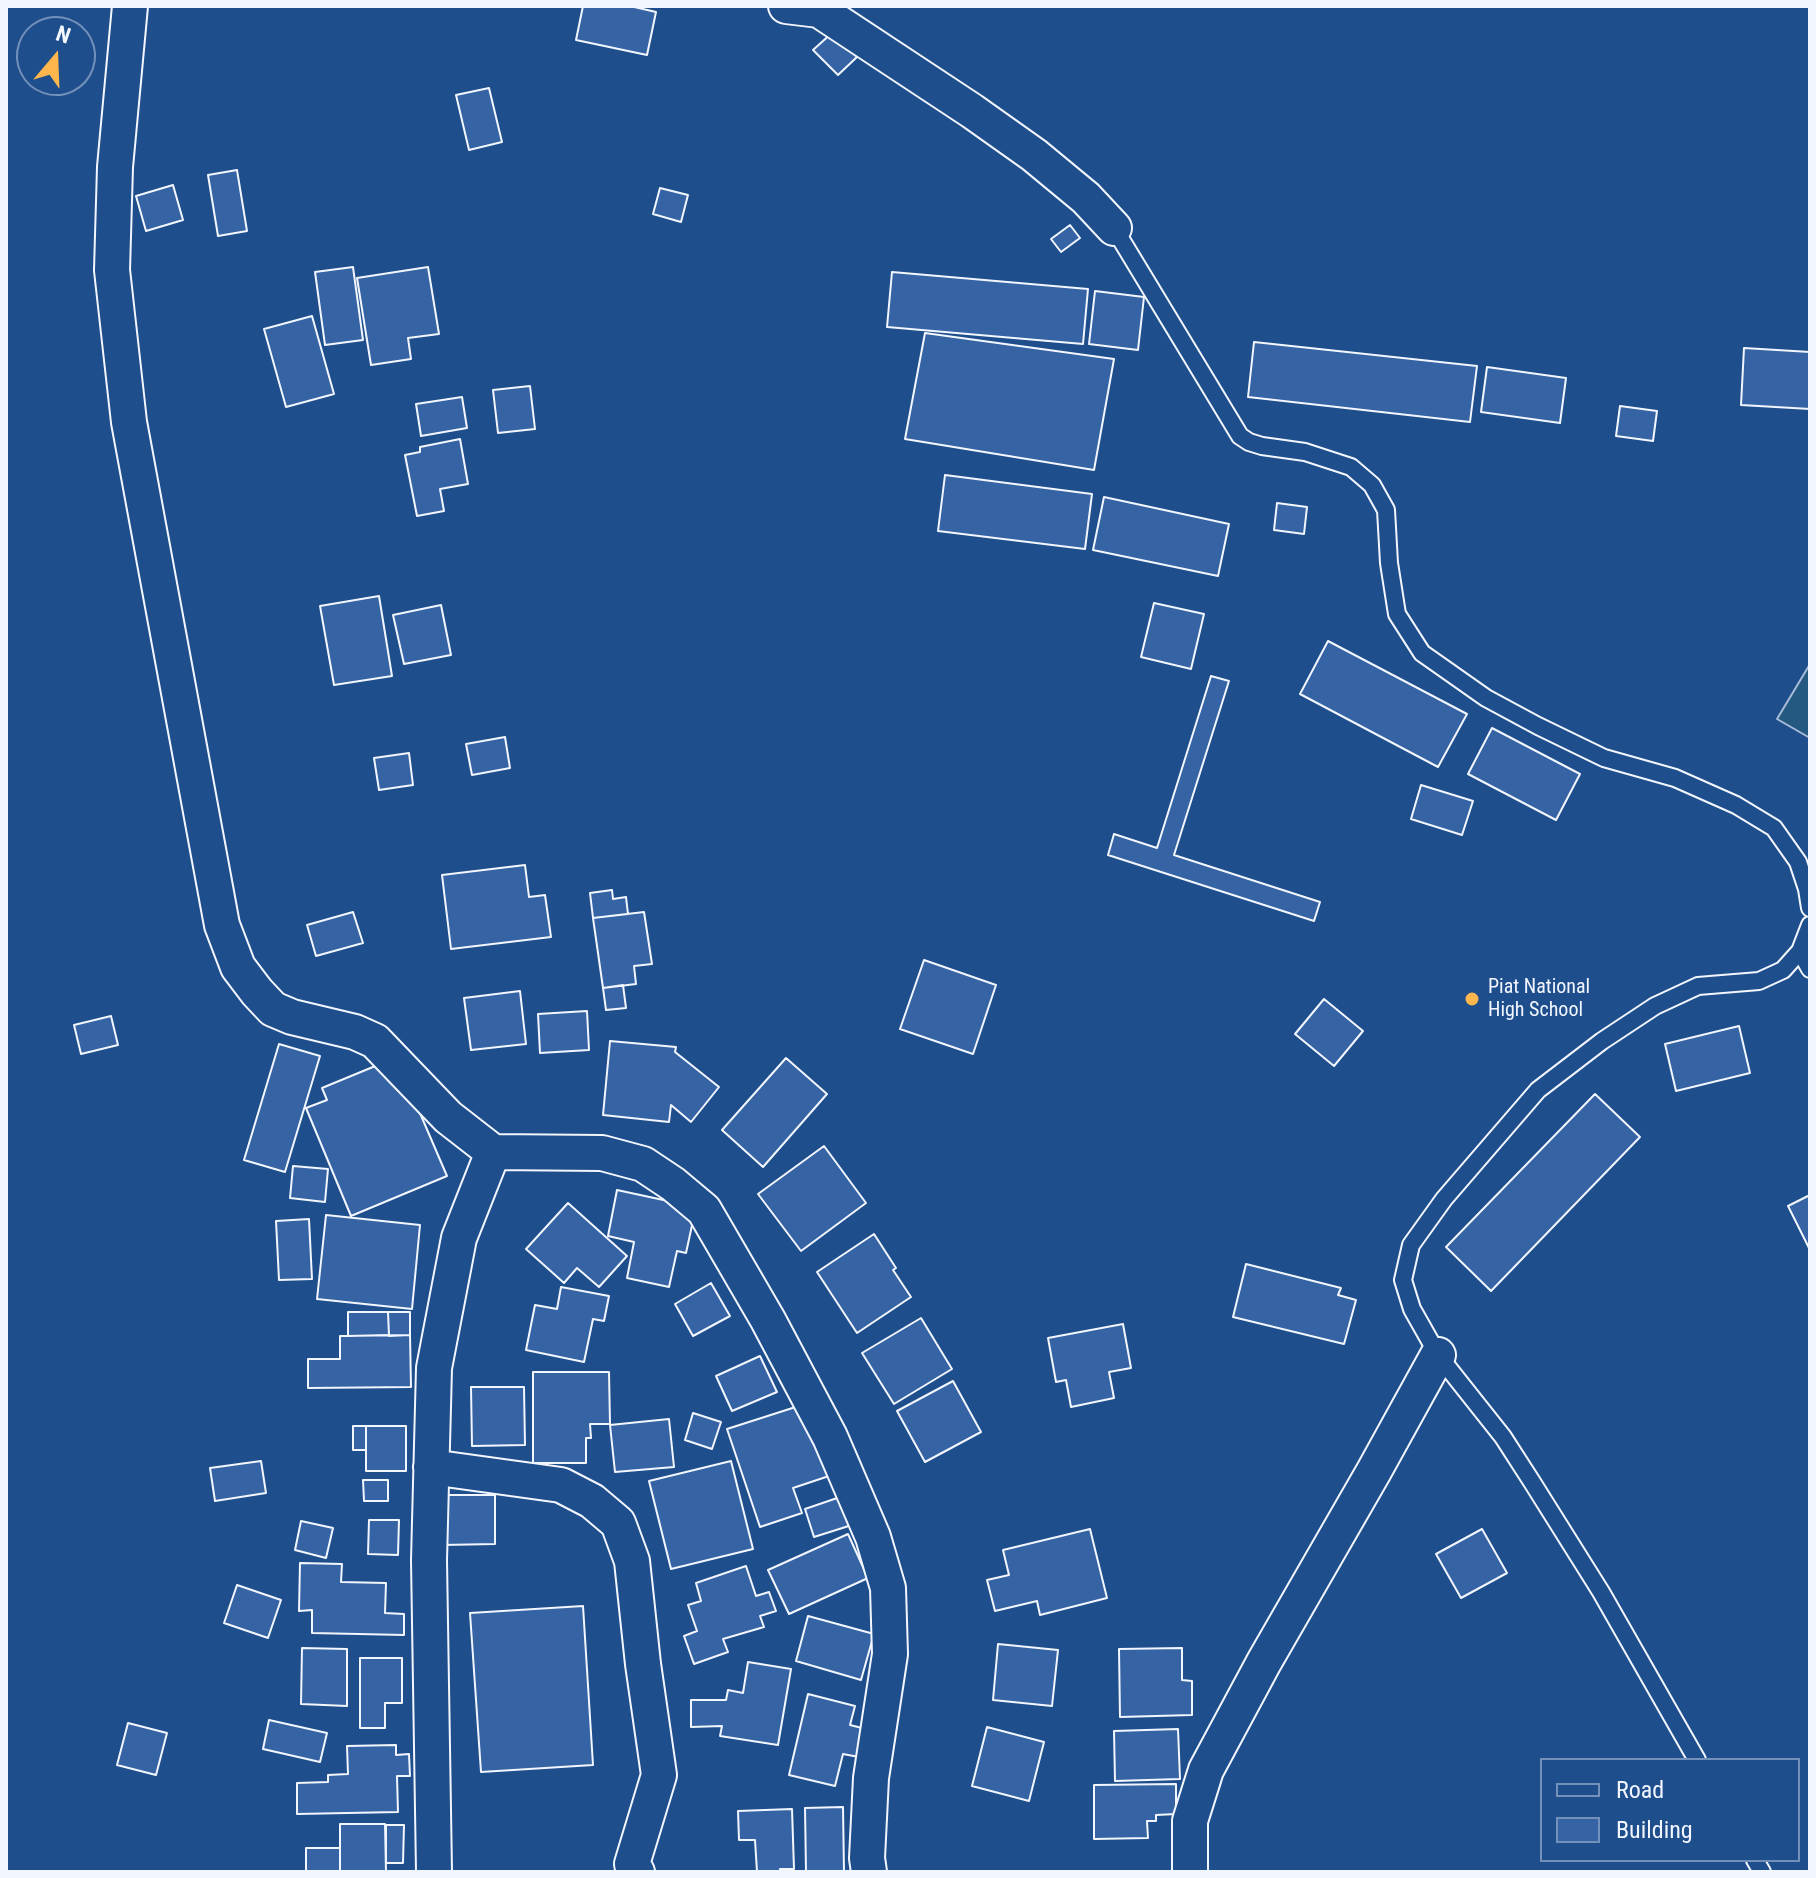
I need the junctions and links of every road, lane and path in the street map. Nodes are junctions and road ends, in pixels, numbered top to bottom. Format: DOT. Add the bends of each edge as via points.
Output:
graph roads {
  1 [pos="130,6"];
  2 [pos="808,7"];
  3 [pos="1114,228"];
  4 [pos="1810,908"];
  5 [pos="1810,925"];
  6 [pos="1800,951"];
  7 [pos="1810,969"];
  8 [pos="493,1152"];
  9 [pos="1438,1355"];
  10 [pos="431,1467"];
  11 [pos="1696,1758"];
  12 [pos="434,1872"];
  13 [pos="637,1872"];
  14 [pos="869,1872"];
  15 [pos="1190,1872"];
  1 -- 8 [label="street" via="115,167 112,270 129,422 222,925 238,967 273,1009 375,1041 448,1117"];
  2 -- 3 [label="street" via="1034,155"];
  3 -- 4 [label="lane" via="1240,436 1351,467 1372,485 1386,510 1397,614 1422,653 1538,726 1604,758 1675,778 1774,828 1798,862"];
  5 -- 6 [label="lane"];
  6 -- 7 [label="lane"];
  6 -- 9 [label="lane" via="1783,970 1759,981 1698,986 1655,1006 1538,1090 1411,1245 1403,1280 1412,1309"];
  8 -- 10 [label="street" via="459,1238 434,1368"];
  8 -- 14 [label="street" via="602,1153 643,1164 704,1210 830,1437 873,1537 888,1588 890,1654 871,1778"];
  9 -- 11 [label="lane" via="1532,1482"];
  9 -- 15 [label="street" via="1206,1770 1190,1821"];
  10 -- 12 [label="street"];
  10 -- 13 [label="street" via="561,1485 618,1523 632,1561 659,1775 632,1864"];
}
